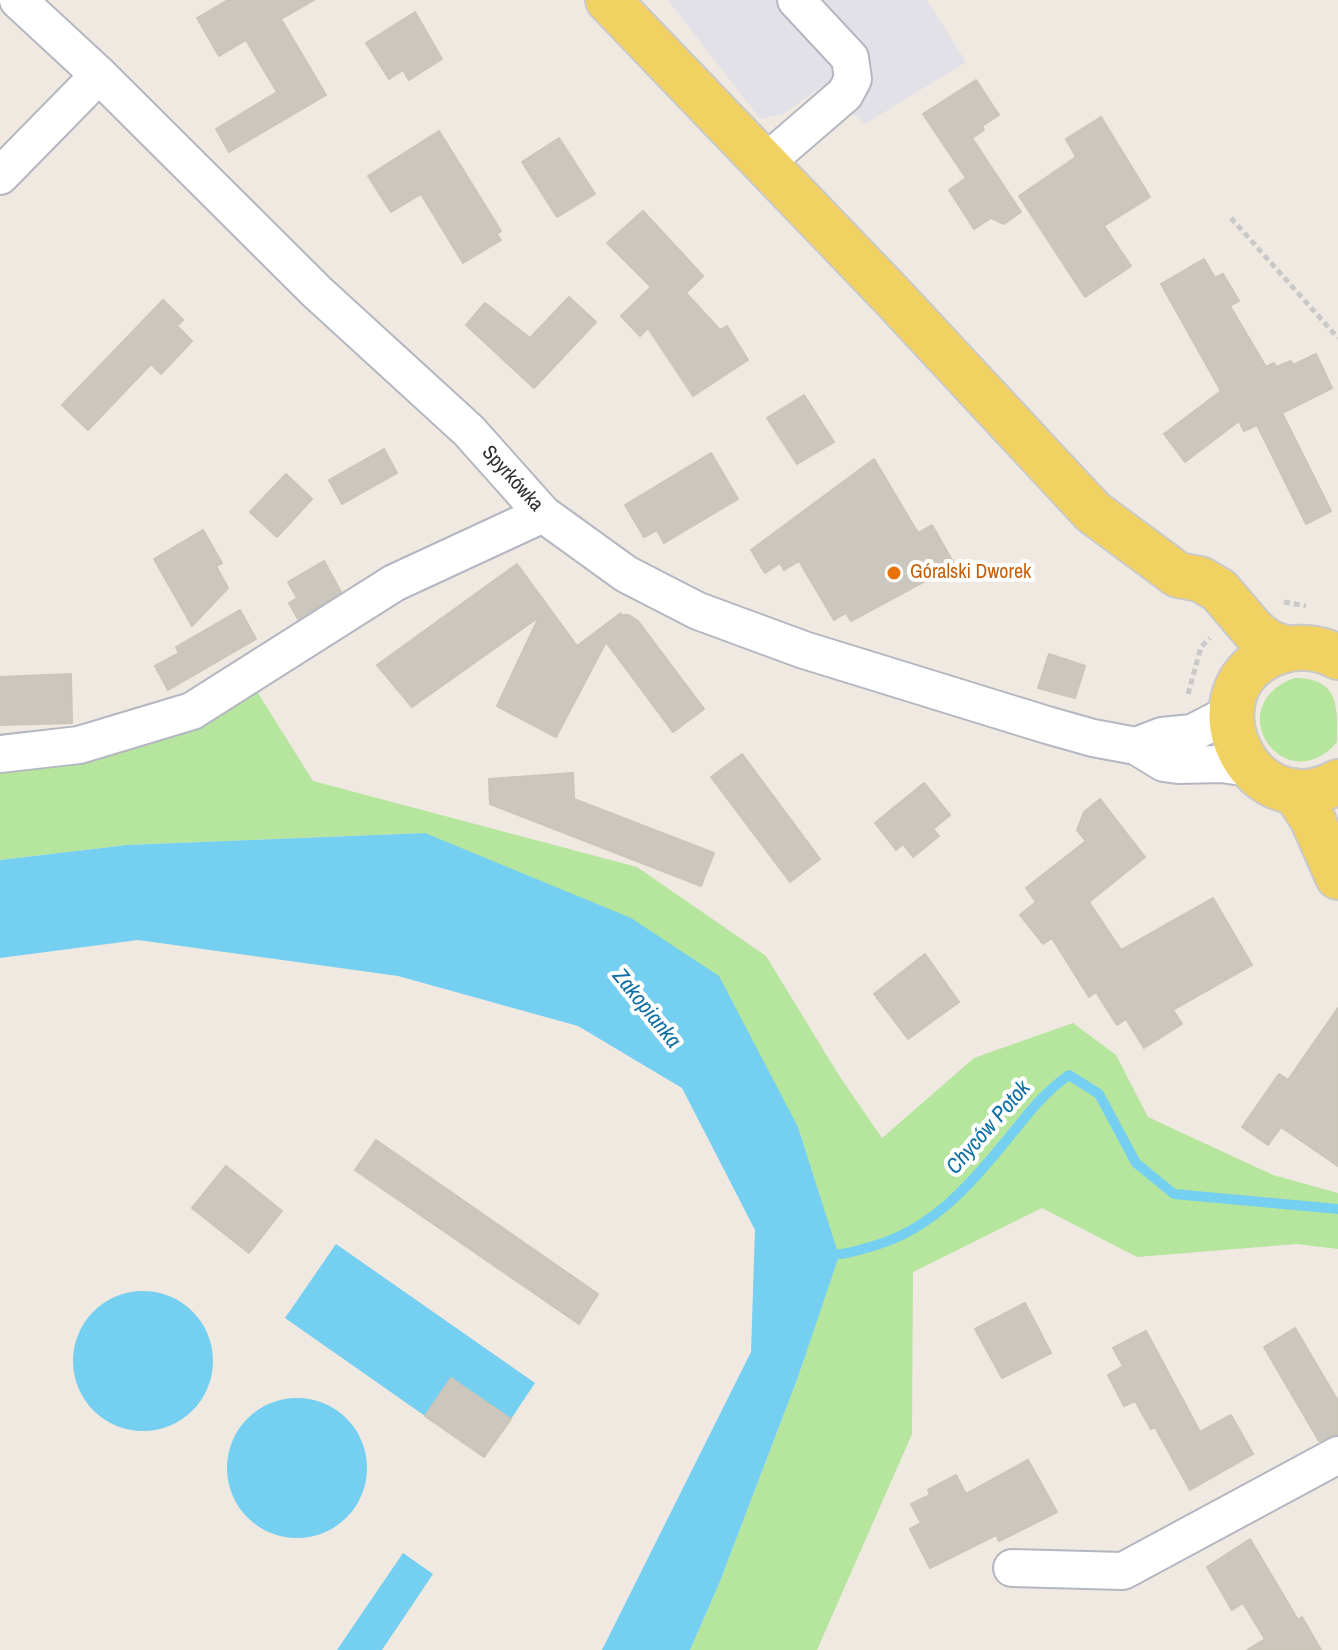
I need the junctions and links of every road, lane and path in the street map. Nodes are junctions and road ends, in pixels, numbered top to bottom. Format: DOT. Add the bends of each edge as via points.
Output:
graph roads {
  1 [pos="18,0"];
  2 [pos="608,0"];
  3 [pos="796,0"];
  4 [pos="99,75"];
  5 [pos="765,163"];
  6 [pos="0,176"];
  7 [pos="1231,218"];
  8 [pos="1338,338"];
  9 [pos="543,514"];
  10 [pos="1178,575"];
  11 [pos="1287,649"];
  12 [pos="1337,655"];
  13 [pos="1235,698"];
  14 [pos="1136,746"];
  15 [pos="0,754"];
  16 [pos="1250,768"];
  17 [pos="1338,782"];
  18 [pos="1294,791"];
  19 [pos="1338,877"];
  20 [pos="1338,1455"];
  21 [pos="1012,1568"];
  1 -- 4 [label="street, Spyrkówka"];
  2 -- 5 [label="main road"];
  3 -- 5 [label="street" via="850,58 853,79 845,94"];
  4 -- 6 [label="street"];
  4 -- 9 [label="street, Spyrkówka" via="317,292 469,431"];
  5 -- 10 [label="main road" via="1093,512"];
  7 -- 8 [label="path"];
  9 -- 14 [label="street, Spyrkówka" via="626,574 698,611 1031,721"];
  9 -- 15 [label="street" via="394,583 192,711 79,745"];
  10 -- 11 [label="main road" via="1209,583 1254,631"];
  10 -- 13 [label="main road" via="1230,654"];
  11 -- 12 [label="main road"];
  11 -- 13 [label="main road" via="1260,662"];
  13 -- 14 [label="street, Spyrkówka" via="1192,733"];
  13 -- 16 [label="main road" via="1235,742"];
  14 -- 16 [label="street, Spyrkówka" via="1164,763"];
  16 -- 18 [label="main road" via="1263,780"];
  17 -- 18 [label="main road"];
  18 -- 19 [label="main road"];
  20 -- 21 [label="street" via="1123,1571"];
}
